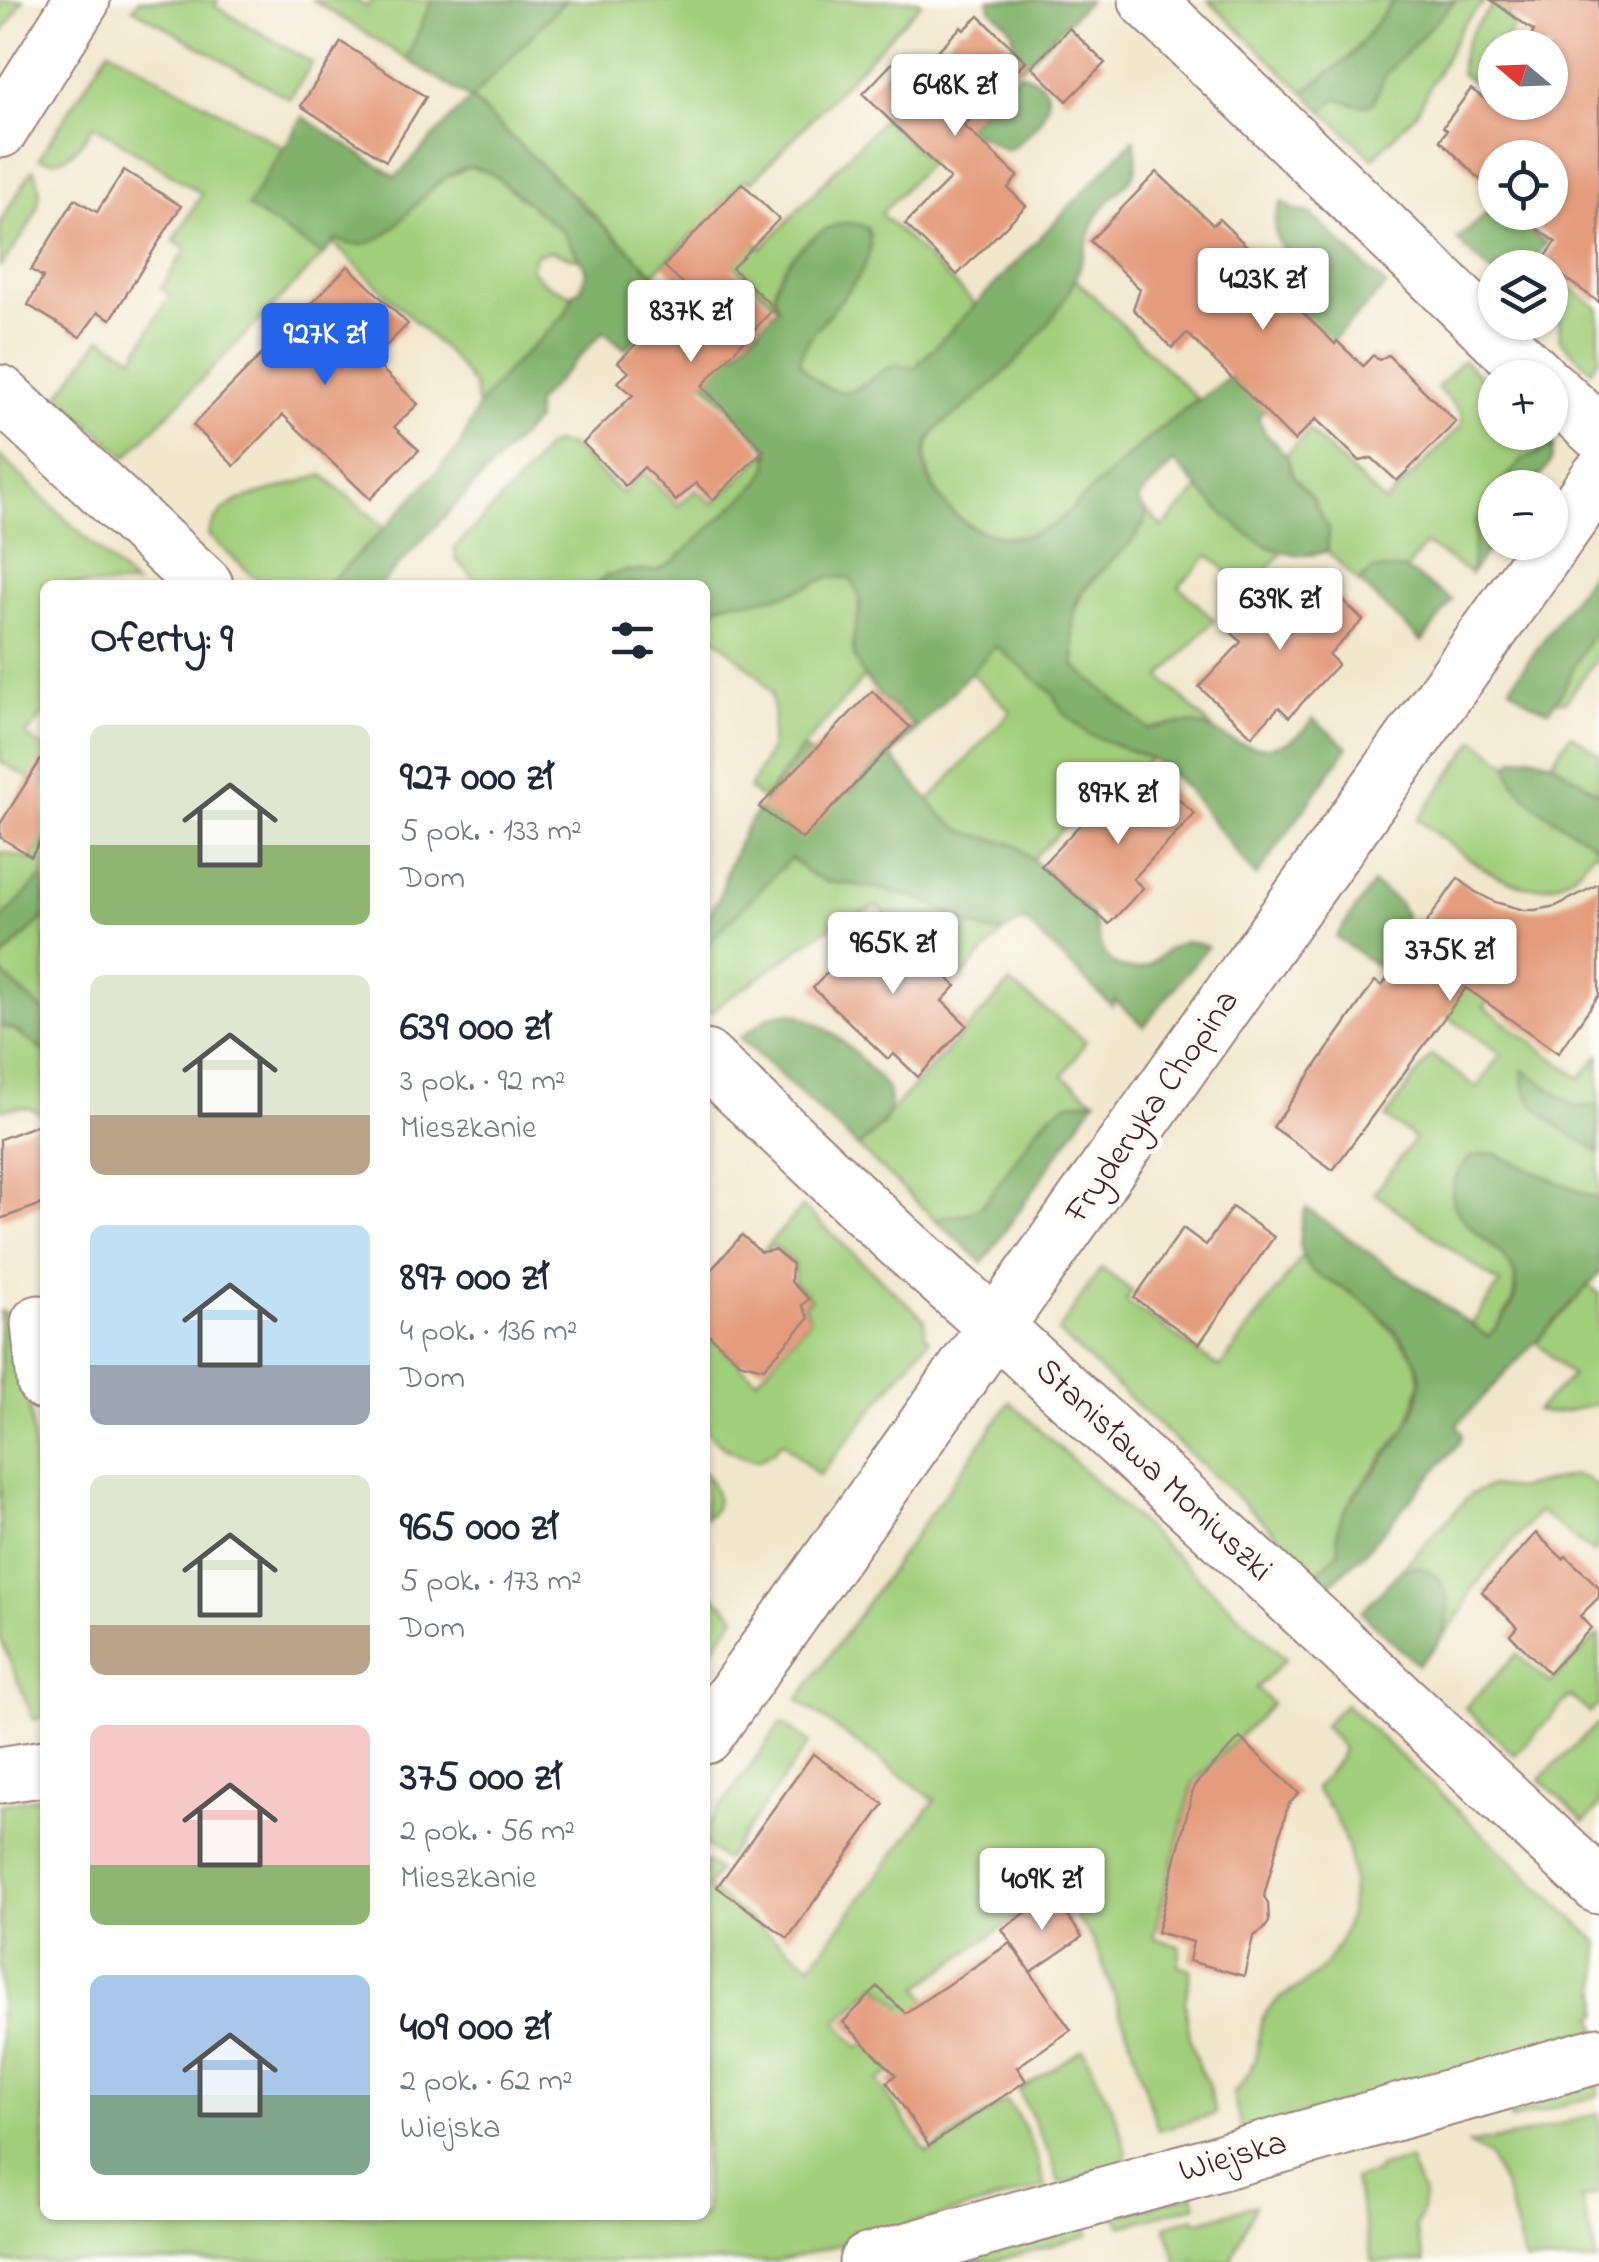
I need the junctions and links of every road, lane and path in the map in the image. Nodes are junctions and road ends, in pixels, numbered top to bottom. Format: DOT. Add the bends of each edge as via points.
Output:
graph roads {
  1 [pos="82,0"];
  2 [pos="1147,0"];
  3 [pos="0,130"];
  4 [pos="1520,360"];
  5 [pos="0,392"];
  6 [pos="1568,405"];
  7 [pos="1599,434"];
  8 [pos="1599,477"];
  9 [pos="201,580"];
  10 [pos="710,1063"];
  11 [pos="39,1323"];
  12 [pos="996,1327"];
  13 [pos="40,1333"];
  14 [pos="710,1729"];
  15 [pos="40,1769"];
  16 [pos="0,1775"];
  17 [pos="1599,1886"];
  18 [pos="1599,2055"];
  19 [pos="867,2262"];
  1 -- 3 [label="street"];
  2 -- 4 [label="street"];
  5 -- 9 [label="street"];
  6 -- 7 [label="street"];
  8 -- 12 [label="street, Fryderyka Chopina"];
  10 -- 12 [label="street, Stanisława Moniuszki"];
  11 -- 13 [label="street"];
  12 -- 14 [label="street, Fryderyka Chopina"];
  12 -- 17 [label="street, Stanisława Moniuszki"];
  15 -- 16 [label="street"];
  18 -- 19 [label="street, Wiejska"];
}
